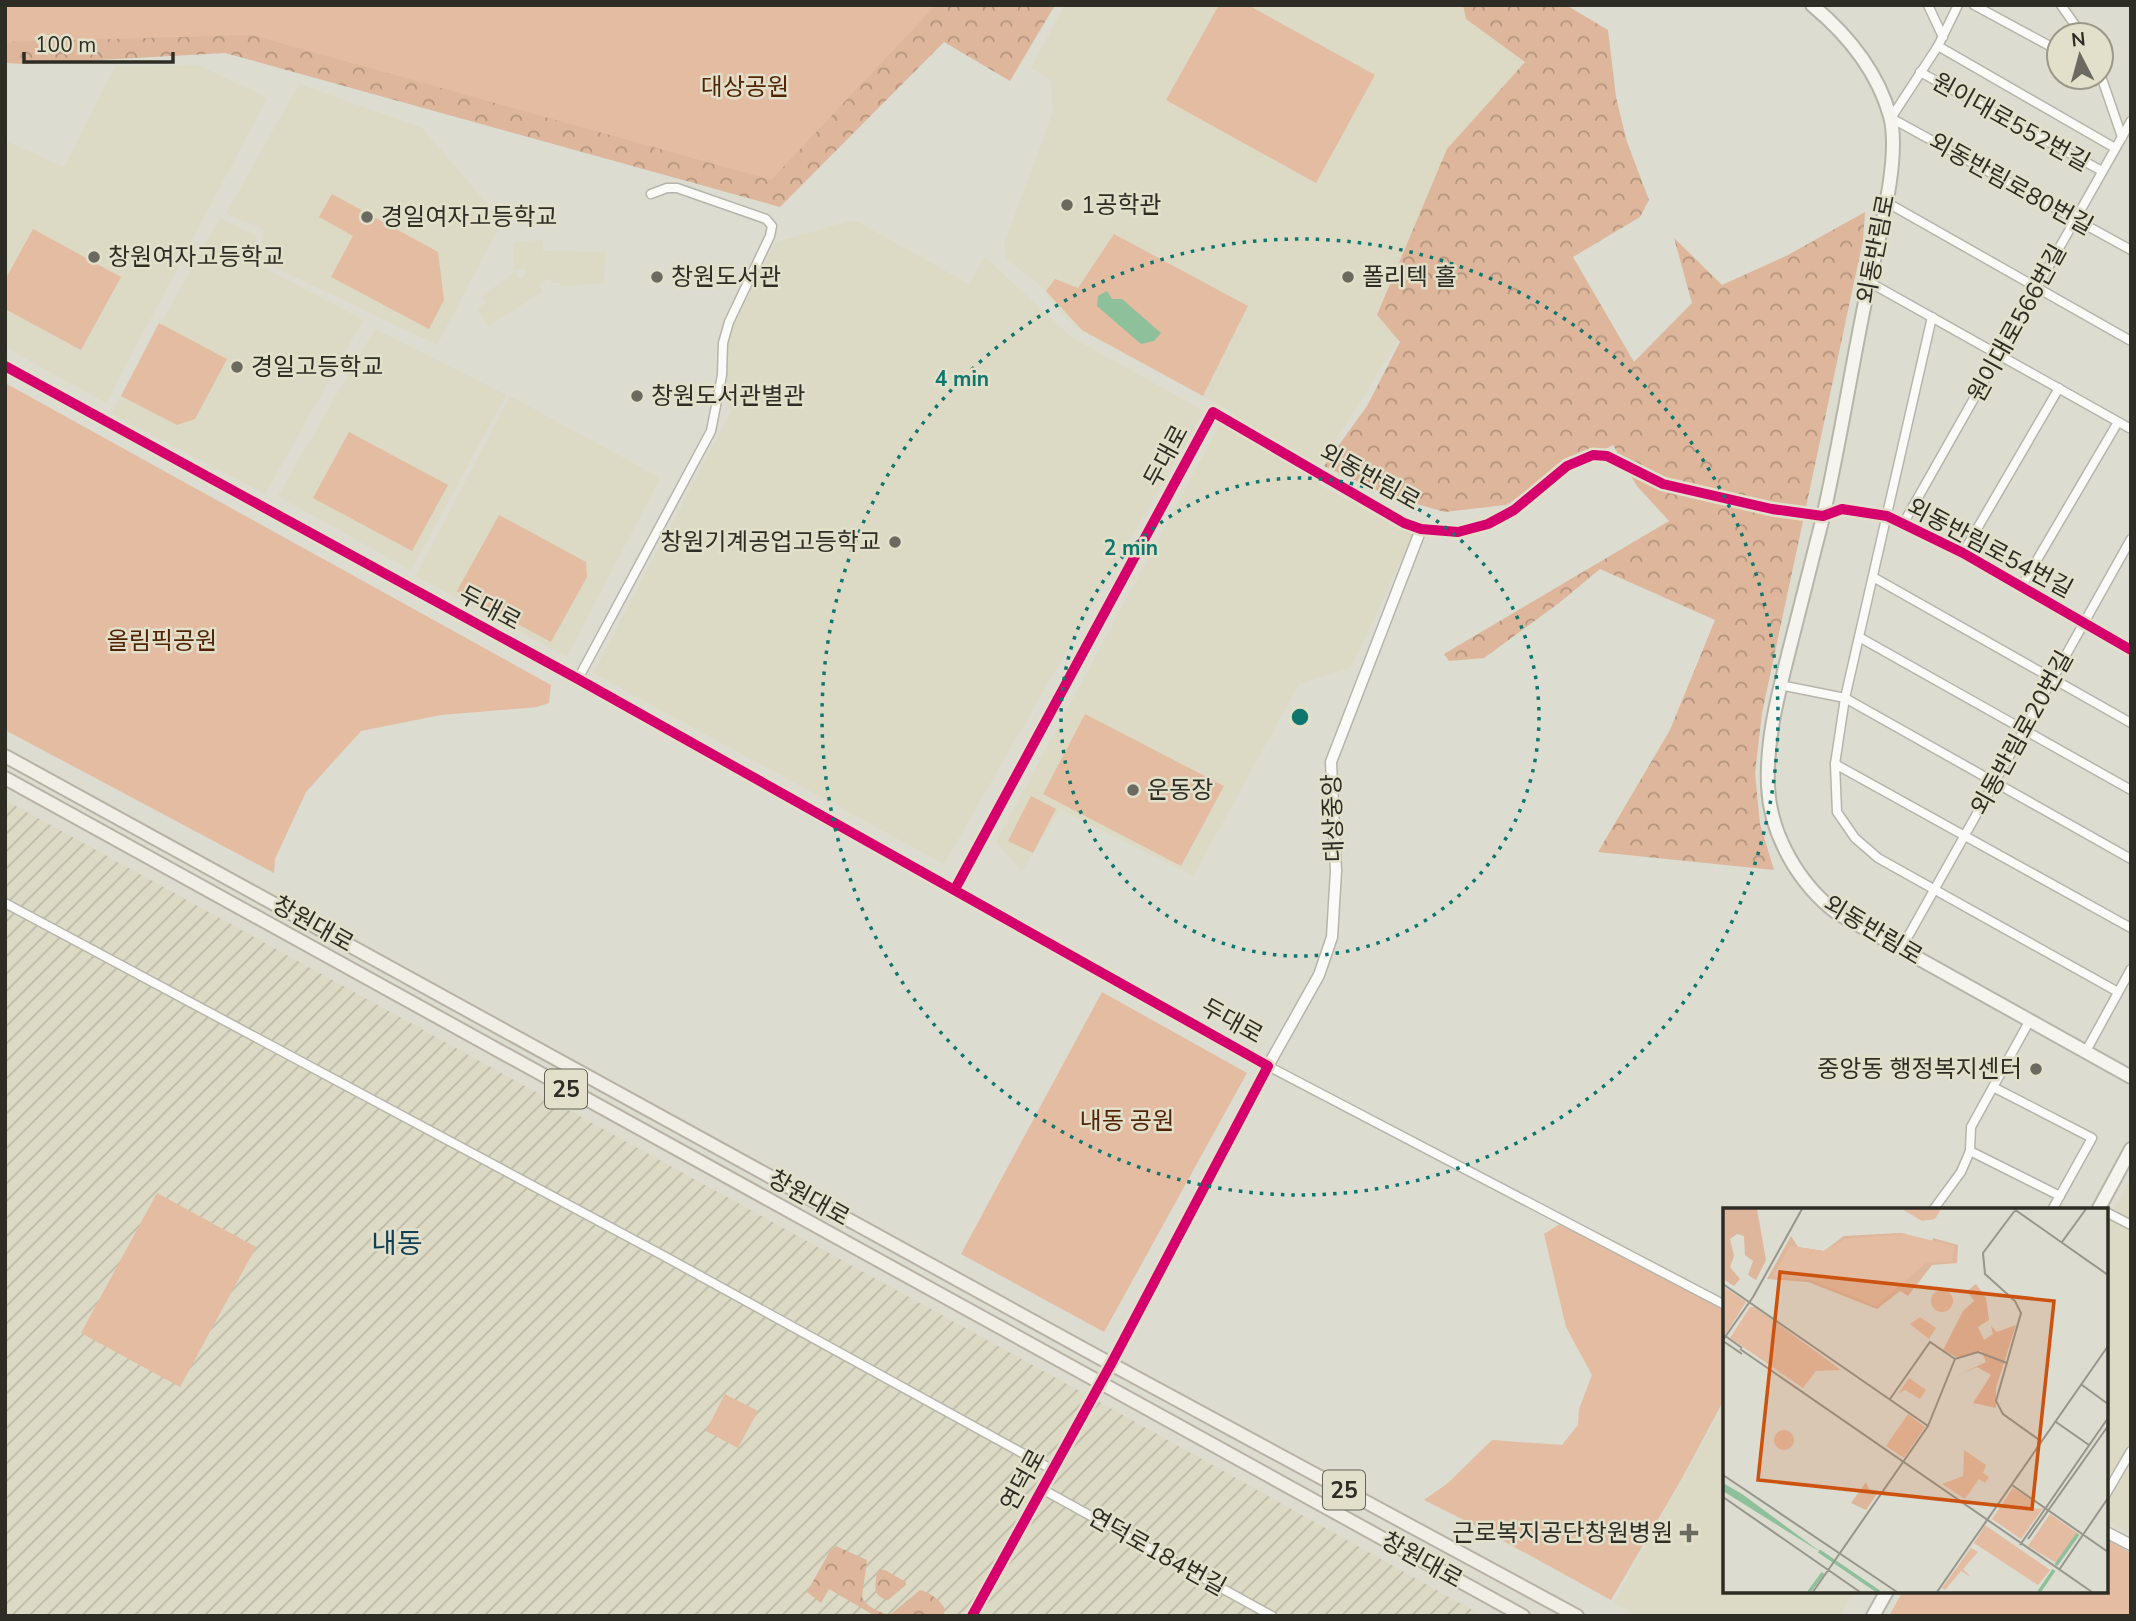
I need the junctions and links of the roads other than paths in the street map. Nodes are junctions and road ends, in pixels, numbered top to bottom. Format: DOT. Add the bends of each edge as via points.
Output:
graph roads {
  1 [pos="1812,5"];
  2 [pos="1928,5"];
  3 [pos="1958,5"];
  4 [pos="1975,5"];
  5 [pos="2061,5"];
  6 [pos="2072,21"];
  7 [pos="1943,37"];
  8 [pos="2045,43"];
  9 [pos="1938,46"];
  10 [pos="1920,72"];
  11 [pos="2106,91"];
  12 [pos="1891,118"];
  13 [pos="2131,121"];
  14 [pos="2122,136"];
  15 [pos="2115,148"];
  16 [pos="2102,171"];
  17 [pos="651,194"];
  18 [pos="1886,202"];
  19 [pos="2074,219"];
  20 [pos="2131,250"];
  21 [pos="1870,282"];
  22 [pos="2038,288"];
  23 [pos="1933,317"];
  24 [pos="2131,341"];
  25 [pos="2000,355"];
  26 [pos="5,366"];
  27 [pos="2059,388"];
  28 [pos="1213,412"];
  29 [pos="2118,422"];
  30 [pos="2131,429"];
  31 [pos="1823,516"];
  32 [pos="1887,516"];
  33 [pos="1903,524"];
  34 [pos="1421,529"];
  35 [pos="2131,539"];
  36 [pos="1963,553"];
  37 [pos="1873,577"];
  38 [pos="2021,587"];
  39 [pos="2084,623"];
  40 [pos="1859,637"];
  41 [pos="2131,650"];
  42 [pos="2053,678"];
  43 [pos="578,679"];
  44 [pos="1780,685"];
  45 [pos="1845,698"];
  46 [pos="2131,723"];
  47 [pos="2024,730"];
  48 [pos="5,754"];
  49 [pos="1835,764"];
  50 [pos="5,780"];
  51 [pos="1994,782"];
  52 [pos="2131,790"];
  53 [pos="1965,836"];
  54 [pos="2131,859"];
  55 [pos="955,889"];
  56 [pos="1934,890"];
  57 [pos="5,903"];
  58 [pos="2131,928"];
  59 [pos="1901,949"];
  60 [pos="2131,969"];
  61 [pos="2118,992"];
  62 [pos="2030,1020"];
  63 [pos="2085,1051"];
  64 [pos="1268,1066"];
  65 [pos="2131,1077"];
  66 [pos="1993,1087"];
  67 [pos="2131,1149"];
  68 [pos="1970,1151"];
  69 [pos="2060,1196"];
  70 [pos="1938,1208"];
  71 [pos="2053,1208"];
  72 [pos="2102,1208"];
  73 [pos="2108,1214"];
  74 [pos="2131,1226"];
  75 [pos="1723,1303"];
  76 [pos="1111,1364"];
  77 [pos="1100,1384"];
  78 [pos="2131,1451"];
  79 [pos="1052,1470"];
  80 [pos="1042,1489"];
  81 [pos="2108,1491"];
  82 [pos="2108,1533"];
  83 [pos="2131,1545"];
  84 [pos="1886,1593"];
  85 [pos="972,1616"];
  86 [pos="1272,1616"];
  87 [pos="1523,1616"];
  88 [pos="1577,1616"];
  89 [pos="1873,1616"];
  1 -- 12 [label="main road, 외동반림로" via="1838,26 1864,60"];
  2 -- 7 [label="street"];
  3 -- 7 [label="street, 원이대로552번길"];
  4 -- 8 [label="street"];
  5 -- 6 [label="street"];
  7 -- 9 [label="street, 원이대로552번길"];
  9 -- 10 [label="street, 원이대로552번길"];
  9 -- 15 [label="street, 원이대로552번길"];
  10 -- 12 [label="street, 원이대로552번길"];
  10 -- 16 [label="street, 원이대로552번길"];
  11 -- 14 [label="street, 원이대로552번길"];
  12 -- 18 [label="main road, 외동반림로" via="1892,166"];
  12 -- 19 [label="street, 외동반림로80번길"];
  13 -- 14 [label="street, 원이대로566번길"];
  14 -- 15 [label="street, 원이대로566번길"];
  15 -- 16 [label="street, 원이대로566번길"];
  16 -- 19 [label="street, 원이대로566번길"];
  17 -- 43 [label="street" via="677,188 766,219 772,226 729,322 711,432"];
  18 -- 21 [label="main road, 외동반림로"];
  18 -- 22 [label="street"];
  19 -- 20 [label="street, 외동반림로80번길"];
  19 -- 22 [label="street, 원이대로566번길"];
  21 -- 23 [label="street"];
  21 -- 31 [label="main road, 외동반림로"];
  22 -- 24 [label="street"];
  22 -- 25 [label="street, 원이대로566번길"];
  23 -- 25 [label="street"];
  23 -- 32 [label="street, 외동반림로54번길"];
  25 -- 27 [label="street"];
  25 -- 33 [label="street, 원이대로566번길"];
  26 -- 43 [label="street, 두대로"];
  27 -- 29 [label="street"];
  27 -- 36 [label="street, 외동반림로54번길"];
  28 -- 34 [label="street, 외동반림로"];
  28 -- 55 [label="street, 두대로"];
  29 -- 30 [label="street"];
  29 -- 38 [label="street, 외동반림로54번길"];
  31 -- 32 [label="street, 외동반림로54번길" via="1842,509"];
  31 -- 34 [label="street, 외동반림로" via="1663,484 1607,456 1593,455 1567,466 1514,510 1488,524 1458,531"];
  31 -- 44 [label="main road, 외동반림로"];
  32 -- 33 [label="street, 외동반림로54번길"];
  32 -- 37 [label="street, 외동반림로54번길"];
  33 -- 36 [label="street, 외동반림로54번길"];
  34 -- 64 [label="street, 대상중앙" via="1331,762 1336,871 1332,937 1318,975"];
  35 -- 39 [label="street, 외동반림로20번길"];
  36 -- 38 [label="street, 외동반림로54번길"];
  37 -- 40 [label="street, 외동반림로54번길"];
  37 -- 42 [label="street"];
  38 -- 39 [label="street, 외동반림로54번길"];
  39 -- 41 [label="street, 외동반림로54번길"];
  39 -- 42 [label="street, 외동반림로20번길"];
  40 -- 45 [label="street, 외동반림로54번길"];
  40 -- 47 [label="street"];
  42 -- 46 [label="street"];
  42 -- 47 [label="street, 외동반림로20번길"];
  43 -- 55 [label="street, 두대로"];
  44 -- 45 [label="street"];
  44 -- 59 [label="main road, 외동반림로" via="1772,721 1768,788 1772,816 1786,849 1820,900"];
  45 -- 49 [label="street, 외동반림로54번길"];
  45 -- 51 [label="street"];
  47 -- 51 [label="street, 외동반림로20번길"];
  47 -- 52 [label="street"];
  48 -- 76 [label="main road, 창원대로 / 25"];
  49 -- 53 [label="street"];
  49 -- 56 [label="street, 외동반림로54번길" via="1838,813 1855,838 1878,858"];
  50 -- 77 [label="main road, 창원대로 / 25"];
  51 -- 53 [label="street, 외동반림로20번길"];
  51 -- 54 [label="street"];
  53 -- 56 [label="street, 외동반림로20번길"];
  53 -- 58 [label="street"];
  55 -- 64 [label="street, 두대로"];
  56 -- 59 [label="street, 외동반림로20번길"];
  56 -- 61 [label="street"];
  57 -- 79 [label="street"];
  59 -- 62 [label="main road, 외동반림로"];
  60 -- 61 [label="street"];
  61 -- 63 [label="street"];
  62 -- 63 [label="main road, 외동반림로"];
  62 -- 66 [label="street"];
  63 -- 65 [label="main road, 외동반림로"];
  64 -- 75 [label="street"];
  64 -- 76 [label="street, 두대로"];
  66 -- 68 [label="street" via="1971,1127"];
  66 -- 69 [label="street" via="2092,1138"];
  67 -- 72 [label="main road"];
  68 -- 69 [label="street"];
  68 -- 70 [label="street"];
  69 -- 71 [label="street"];
  73 -- 74 [label="street"];
  76 -- 77 [label="street, 연덕로"];
  76 -- 88 [label="main road, 창원대로 / 25"];
  77 -- 79 [label="street, 연덕로"];
  77 -- 87 [label="main road, 창원대로 / 25"];
  78 -- 81 [label="street"];
  79 -- 80 [label="street, 연덕로"];
  80 -- 85 [label="street, 연덕로"];
  80 -- 86 [label="street, 연덕로184번길"];
  82 -- 83 [label="street"];
  84 -- 89 [label="main road"];
}
